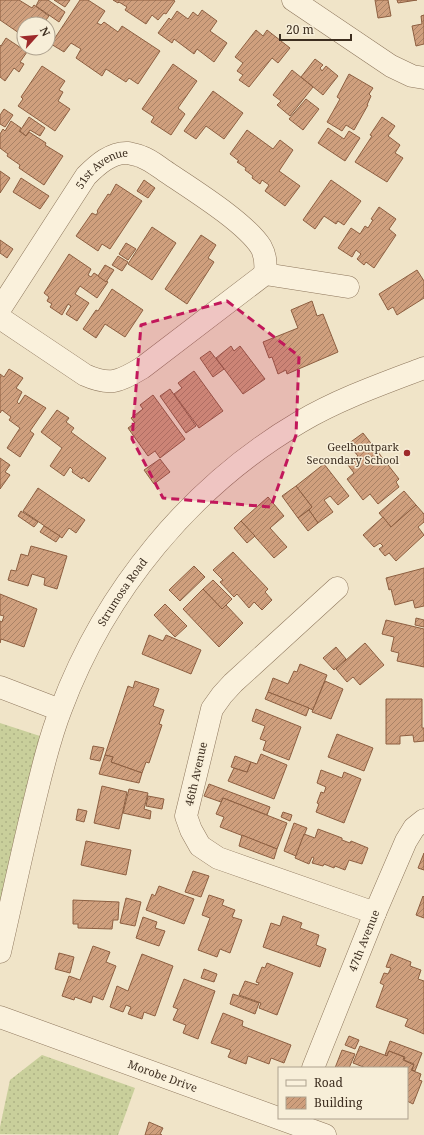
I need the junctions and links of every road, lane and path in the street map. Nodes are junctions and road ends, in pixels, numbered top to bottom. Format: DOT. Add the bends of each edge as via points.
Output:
graph roads {
  1 [pos="293,0"];
  2 [pos="424,78"];
  3 [pos="265,274"];
  4 [pos="348,287"];
  5 [pos="0,309"];
  6 [pos="0,318"];
  7 [pos="424,368"];
  8 [pos="337,588"];
  9 [pos="0,688"];
  10 [pos="60,710"];
  11 [pos="424,820"];
  12 [pos="375,913"];
  13 [pos="0,952"];
  14 [pos="0,1017"];
  15 [pos="313,1067"];
  16 [pos="278,1115"];
  17 [pos="292,1120"];
  18 [pos="325,1135"];
  1 -- 2 [label="street" via="390,66 412,76"];
  3 -- 4 [label="street"];
  3 -- 5 [label="street, 51st Avenue" via="266,261 261,248 238,224 143,157 127,153 117,154 98,164 86,176"];
  3 -- 6 [label="street" via="142,368 108,382 85,376"];
  7 -- 10 [label="street, Strumosa Road" via="343,400 302,421 260,447 230,471 165,535 132,576 104,618"];
  8 -- 12 [label="street, 46th Avenue" via="233,683 212,709 186,816 200,846 218,858"];
  9 -- 10 [label="street"];
  10 -- 13 [label="street, Strumosa Road" via="29,825"];
  11 -- 12 [label="street, 47th Avenue" via="414,828 406,841"];
  12 -- 15 [label="street, 47th Avenue"];
  14 -- 16 [label="street, Morobe Drive"];
  17 -- 18 [label="street, Morobe Drive"];
}
